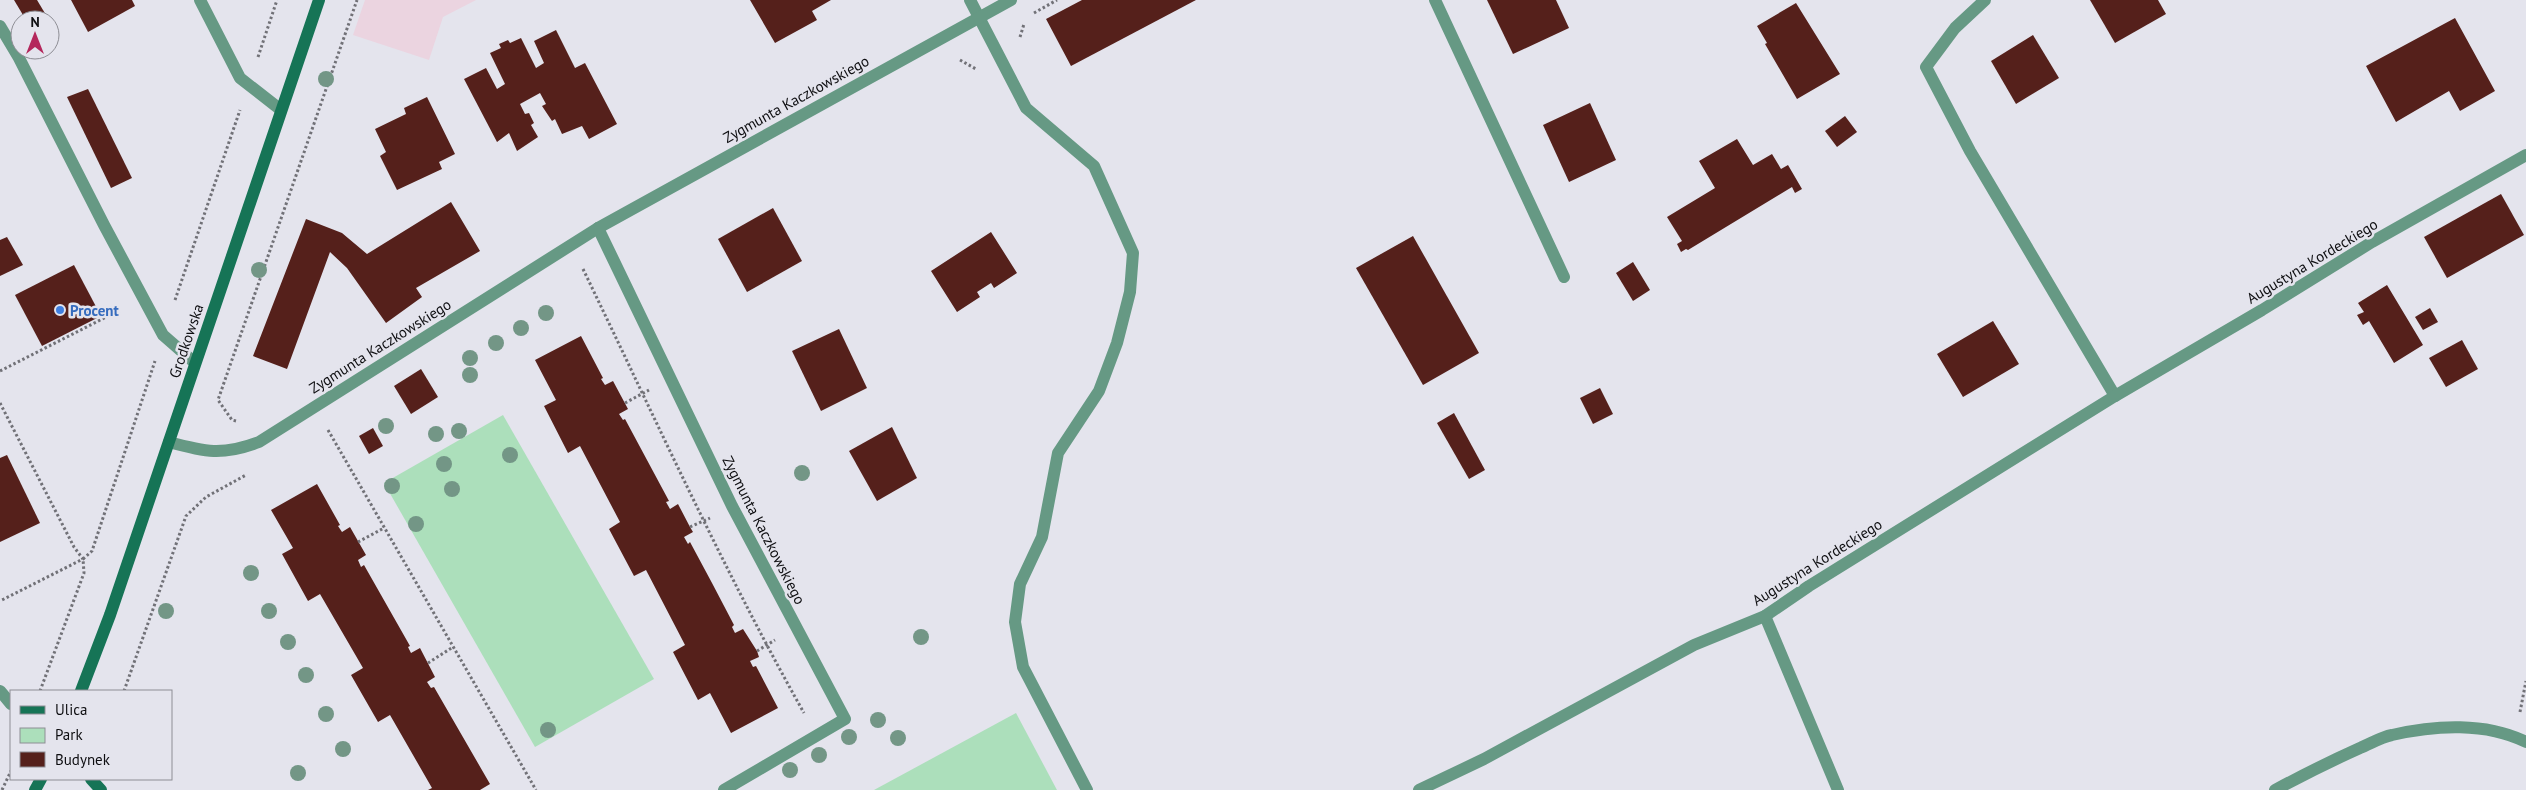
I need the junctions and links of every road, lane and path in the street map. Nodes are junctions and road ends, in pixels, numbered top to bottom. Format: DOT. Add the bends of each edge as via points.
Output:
graph roads {
  1 [pos="200,0"];
  2 [pos="319,0"];
  3 [pos="357,0"];
  4 [pos="970,0"];
  5 [pos="1011,0"];
  6 [pos="1435,0"];
  7 [pos="1985,0"];
  8 [pos="980,18"];
  9 [pos="0,26"];
  10 [pos="281,110"];
  11 [pos="2526,155"];
  12 [pos="598,228"];
  13 [pos="570,245"];
  14 [pos="1564,277"];
  15 [pos="144,298"];
  16 [pos="195,363"];
  17 [pos="0,371"];
  18 [pos="643,394"];
  19 [pos="2115,396"];
  20 [pos="0,403"];
  21 [pos="625,403"];
  22 [pos="240,421"];
  23 [pos="326,428"];
  24 [pos="169,442"];
  25 [pos="253,471"];
  26 [pos="384,528"];
  27 [pos="358,542"];
  28 [pos="0,601"];
  29 [pos="1765,616"];
  30 [pos="453,647"];
  31 [pos="428,664"];
  32 [pos="0,690"];
  33 [pos="81,690"];
  34 [pos="124,690"];
  35 [pos="10,703"];
  36 [pos="816,736"];
  37 [pos="2526,742"];
  38 [pos="10,773"];
  39 [pos="92,780"];
  40 [pos="534,789"];
  41 [pos="2,790"];
  42 [pos="101,790"];
  43 [pos="724,790"];
  44 [pos="1087,790"];
  45 [pos="1419,790"];
  46 [pos="1838,790"];
  47 [pos="2275,790"];
  1 -- 10 [label="street" via="240,78"];
  2 -- 10 [label="main road, Grodkowska"];
  3 -- 22 [label="path" via="218,400 232,420"];
  4 -- 8 [label="street"];
  5 -- 8 [label="street, Zygmunta Kaczkowskiego"];
  6 -- 14 [label="street"];
  7 -- 19 [label="street" via="1955,28 1926,67 1970,151"];
  8 -- 12 [label="street, Zygmunta Kaczkowskiego"];
  8 -- 44 [label="street" via="1026,108 1094,166 1133,253 1130,292 1117,343 1098,391 1058,453 1042,537 1020,584 1015,622 1022,667"];
  9 -- 15 [label="street"];
  10 -- 16 [label="main road, Grodkowska"];
  11 -- 19 [label="street, Augustyna Kordeckiego" via="2372,242"];
  12 -- 13 [label="street, Zygmunta Kaczkowskiego"];
  12 -- 36 [label="street, Zygmunta Kaczkowskiego" via="732,506 845,719"];
  13 -- 18 [label="path"];
  13 -- 24 [label="street, Zygmunta Kaczkowskiego" via="259,442 236,451 203,451"];
  15 -- 16 [label="street" via="164,335"];
  15 -- 17 [label="path"];
  16 -- 24 [label="main road, Grodkowska"];
  18 -- 21 [label="path"];
  18 -- 36 [label="path" via="766,645"];
  19 -- 29 [label="street, Augustyna Kordeckiego"];
  20 -- 28 [label="path" via="74,547 84,559"];
  23 -- 26 [label="path"];
  24 -- 33 [label="main road, Grodkowska"];
  25 -- 34 [label="path" via="206,497 186,516"];
  26 -- 27 [label="path"];
  26 -- 30 [label="path"];
  29 -- 45 [label="street, Augustyna Kordeckiego" via="1694,645 1484,759"];
  29 -- 46 [label="street"];
  30 -- 31 [label="path"];
  30 -- 40 [label="path"];
  32 -- 35 [label="street"];
  36 -- 43 [label="street, Zygmunta Kaczkowskiego"];
  37 -- 47 [label="street" via="2483,728 2454,727 2391,735 2320,765"];
  38 -- 41 [label="path"];
  39 -- 42 [label="main road"];
}
